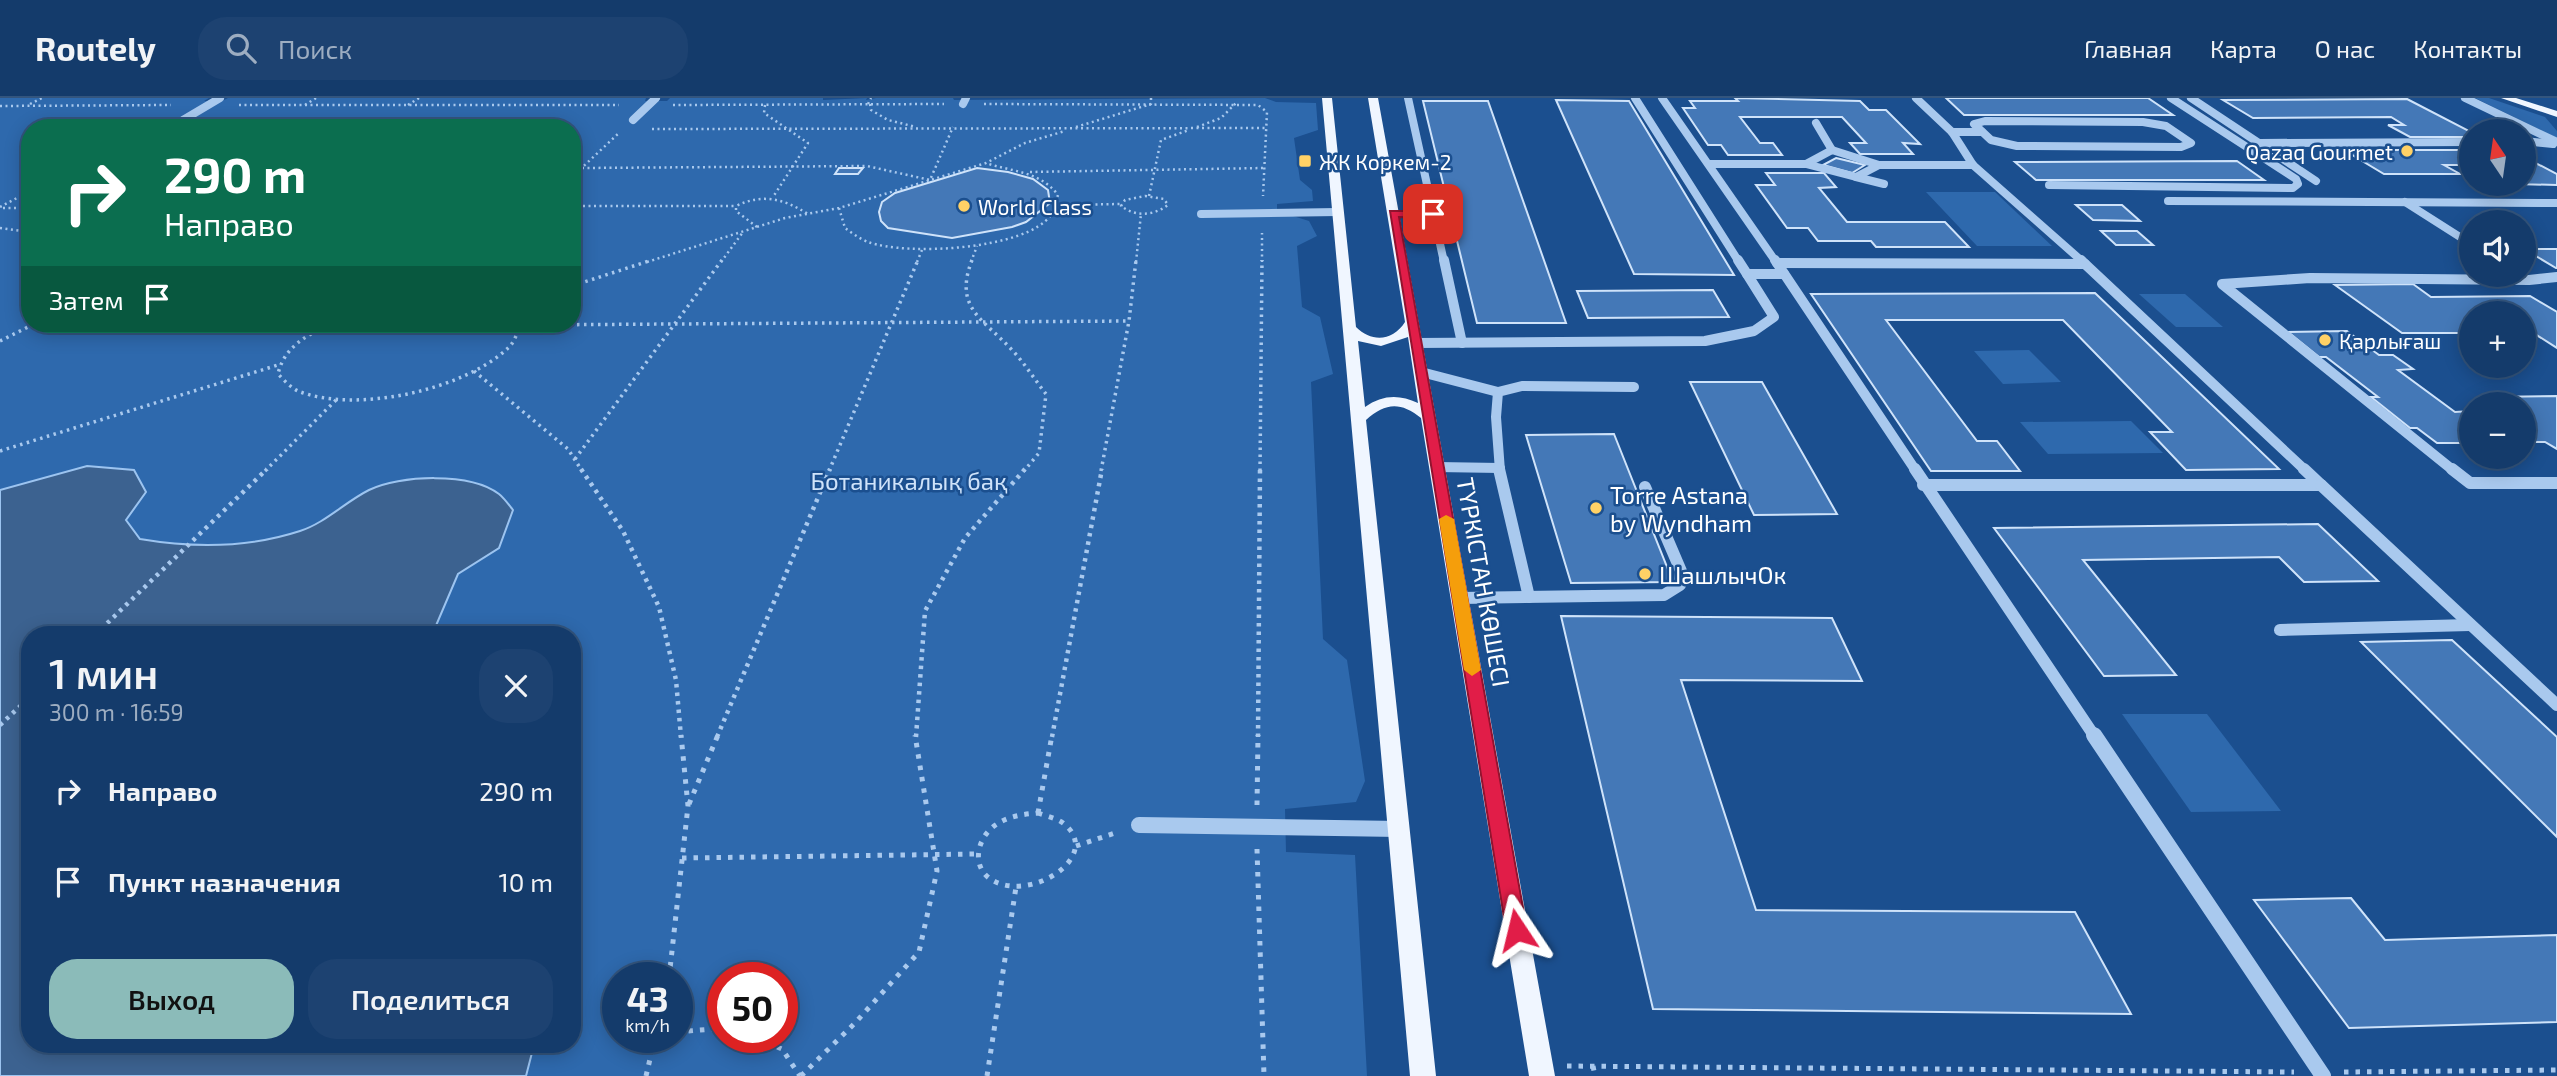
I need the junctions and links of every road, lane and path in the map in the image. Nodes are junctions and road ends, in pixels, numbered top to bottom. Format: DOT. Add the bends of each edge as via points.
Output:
graph roads {
  1 [pos="42,98"];
  2 [pos="220,98"];
  3 [pos="316,98"];
  4 [pos="419,98"];
  5 [pos="520,98"];
  6 [pos="656,98"];
  7 [pos="828,98"];
  8 [pos="872,98"];
  9 [pos="1047,98"];
  10 [pos="1151,98"];
  11 [pos="1327,98"];
  12 [pos="1373,98"];
  13 [pos="1408,98"];
  14 [pos="1635,98"];
  15 [pos="1662,98"];
  16 [pos="1916,98"];
  17 [pos="2171,98"];
  18 [pos="2191,98"];
  19 [pos="2465,98"];
  20 [pos="2507,98"];
  21 [pos="2527,98"];
  22 [pos="964,101"];
  23 [pos="1045,104"];
  24 [pos="305,105"];
  25 [pos="408,105"];
  26 [pos="511,105"];
  27 [pos="765,105"];
  28 [pos="824,105"];
  29 [pos="26,106"];
  30 [pos="2557,113"];
  31 [pos="185,119"];
  32 [pos="633,120"];
  33 [pos="1816,123"];
  34 [pos="1193,128"];
  35 [pos="1266,128"];
  36 [pos="624,129"];
  37 [pos="787,129"];
  38 [pos="923,129"];
  39 [pos="952,129"];
  40 [pos="1071,129"];
  41 [pos="1952,132"];
  42 [pos="1982,132"];
  43 [pos="2459,142"];
  44 [pos="2536,142"];
  45 [pos="2260,143"];
  46 [pos="2557,143"];
  47 [pos="1832,150"];
  48 [pos="986,163"];
  49 [pos="1710,164"];
  50 [pos="1806,164"];
  51 [pos="1879,164"];
  52 [pos="1973,165"];
  53 [pos="793,167"];
  54 [pos="582,168"];
  55 [pos="1264,168"];
  56 [pos="1155,169"];
  57 [pos="1025,173"];
  58 [pos="1856,177"];
  59 [pos="930,180"];
  60 [pos="2316,181"];
  61 [pos="1884,184"];
  62 [pos="2049,185"];
  63 [pos="21,196"];
  64 [pos="1149,196"];
  65 [pos="774,197"];
  66 [pos="2168,201"];
  67 [pos="2404,202"];
  68 [pos="2557,203"];
  69 [pos="1122,204"];
  70 [pos="1058,205"];
  71 [pos="581,206"];
  72 [pos="736,206"];
  73 [pos="0,207"];
  74 [pos="21,208"];
  75 [pos="839,208"];
  76 [pos="1262,212"];
  77 [pos="1338,212"];
  78 [pos="809,214"];
  79 [pos="1141,214"];
  80 [pos="1201,214"];
  81 [pos="1394,214"];
  82 [pos="1433,214"];
  83 [pos="758,227"];
  84 [pos="0,228"];
  85 [pos="21,231"];
  86 [pos="743,232"];
  87 [pos="2459,236"];
  88 [pos="977,246"];
  89 [pos="922,250"];
  90 [pos="1777,263"];
  91 [pos="2085,264"];
  92 [pos="1747,274"];
  93 [pos="1784,274"];
  94 [pos="2459,277"];
  95 [pos="2536,277"];
  96 [pos="2542,277"];
  97 [pos="2557,277"];
  98 [pos="581,283"];
  99 [pos="2557,286"];
  100 [pos="1129,321"];
  101 [pos="892,322"];
  102 [pos="982,322"];
  103 [pos="1412,322"];
  104 [pos="675,323"];
  105 [pos="581,324"];
  106 [pos="1350,328"];
  107 [pos="21,330"];
  108 [pos="315,333"];
  109 [pos="519,333"];
  110 [pos="0,341"];
  111 [pos="1416,343"];
  112 [pos="1462,343"];
  113 [pos="278,365"];
  114 [pos="474,371"];
  115 [pos="1421,372"];
  116 [pos="1634,387"];
  117 [pos="1498,392"];
  118 [pos="337,399"];
  119 [pos="1429,417"];
  120 [pos="1359,419"];
  121 [pos="0,451"];
  122 [pos="575,459"];
  123 [pos="1437,467"];
  124 [pos="1500,468"];
  125 [pos="2557,483"];
  126 [pos="1923,485"];
  127 [pos="2320,485"];
  128 [pos="1645,487"];
  129 [pos="1529,597"];
  130 [pos="1460,598"];
  131 [pos="2470,625"];
  132 [pos="104,626"];
  133 [pos="2280,630"];
  134 [pos="21,705"];
  135 [pos="2557,705"];
  136 [pos="0,725"];
  137 [pos="688,806"];
  138 [pos="1038,813"];
  139 [pos="1139,825"];
  140 [pos="1256,827"];
  141 [pos="1399,830"];
  142 [pos="1076,846"];
  143 [pos="977,854"];
  144 [pos="935,855"];
  145 [pos="682,858"];
  146 [pos="1016,887"];
  147 [pos="671,962"];
  148 [pos="651,1053"];
  149 [pos="785,1053"];
  150 [pos="1593,1066"];
  151 [pos="2557,1070"];
  152 [pos="1541,1071"];
  153 [pos="2322,1074"];
  154 [pos="646,1076"];
  155 [pos="801,1076"];
  156 [pos="987,1076"];
  157 [pos="1264,1076"];
  158 [pos="1423,1076"];
  159 [pos="1595,1076"];
  1 -- 29 [label="path"];
  2 -- 31 [label="lane"];
  3 -- 24 [label="path"];
  4 -- 25 [label="path"];
  5 -- 26 [label="path"];
  6 -- 32 [label="lane"];
  7 -- 28 [label="path"];
  8 -- 38 [label="path" via="869,104 878,116"];
  9 -- 23 [label="path"];
  10 -- 40 [label="path" via="1151,104"];
  11 -- 77 [label="main road"];
  12 -- 81 [label="main road, ТҮРКІСТАН КӨШЕСІ"];
  13 -- 82 [label="lane"];
  14 -- 92 [label="lane"];
  15 -- 49 [label="lane"];
  16 -- 41 [label="lane"];
  17 -- 62 [label="lane" via="2298,184 2293,188"];
  18 -- 45 [label="lane"];
  19 -- 46 [label="lane"];
  20 -- 30 [label="main road"];
  21 -- 30 [label="main road"];
  22 -- 39 [label="path"];
  27 -- 37 [label="path" via="764,113"];
  32 -- 36 [label="path"];
  33 -- 47 [label="lane"];
  34 -- 35 [label="path"];
  34 -- 35 [label="path" via="1221,118 1237,103 1258,105 1267,112"];
  34 -- 40 [label="path"];
  34 -- 56 [label="path" via="1161,140"];
  35 -- 55 [label="path"];
  36 -- 37 [label="path"];
  36 -- 54 [label="path"];
  37 -- 38 [label="path"];
  37 -- 53 [label="path" via="808,143"];
  38 -- 39 [label="path"];
  39 -- 40 [label="path"];
  39 -- 59 [label="path"];
  40 -- 48 [label="path" via="1024,143"];
  41 -- 42 [label="lane"];
  41 -- 52 [label="lane"];
  42 -- 42 [label="lane" via="1974,124 2143,121 2166,126 2191,143 2181,147 2017,146 1991,140"];
  43 -- 45 [label="lane"];
  44 -- 46 [label="lane"];
  45 -- 60 [label="lane"];
  47 -- 50 [label="lane"];
  47 -- 51 [label="lane"];
  48 -- 57 [label="path"];
  48 -- 59 [label="path"];
  49 -- 50 [label="lane"];
  49 -- 90 [label="lane"];
  50 -- 58 [label="lane"];
  51 -- 52 [label="lane"];
  51 -- 58 [label="lane"];
  52 -- 91 [label="lane"];
  53 -- 54 [label="path"];
  53 -- 59 [label="path" via="867,166"];
  53 -- 65 [label="path"];
  55 -- 56 [label="path"];
  55 -- 76 [label="path"];
  56 -- 57 [label="path"];
  56 -- 64 [label="path"];
  57 -- 70 [label="path" via="1054,188"];
  58 -- 61 [label="lane"];
  59 -- 75 [label="path"];
  63 -- 73 [label="path"];
  64 -- 69 [label="path"];
  64 -- 79 [label="path" via="1164,199 1168,205"];
  65 -- 72 [label="path"];
  65 -- 78 [label="path"];
  66 -- 67 [label="lane"];
  67 -- 68 [label="lane"];
  67 -- 87 [label="lane"];
  69 -- 70 [label="path"];
  69 -- 79 [label="path" via="1127,211"];
  70 -- 88 [label="path" via="1050,217 1028,231"];
  71 -- 72 [label="path"];
  72 -- 83 [label="path" via="736,211"];
  73 -- 74 [label="path"];
  75 -- 78 [label="path"];
  75 -- 89 [label="path" via="839,223 853,236"];
  76 -- 77 [label="lane"];
  76 -- 80 [label="lane"];
  76 -- 140 [label="path"];
  77 -- 106 [label="main road"];
  78 -- 83 [label="path"];
  79 -- 100 [label="path"];
  81 -- 82 [label="lane"];
  81 -- 103 [label="main road, ТҮРКІСТАН КӨШЕСІ"];
  82 -- 112 [label="lane"];
  83 -- 86 [label="path"];
  84 -- 85 [label="path"];
  86 -- 98 [label="path"];
  86 -- 104 [label="path"];
  88 -- 89 [label="path"];
  88 -- 102 [label="path" via="964,280 972,311"];
  89 -- 101 [label="path"];
  90 -- 91 [label="lane"];
  90 -- 93 [label="lane"];
  91 -- 127 [label="lane"];
  92 -- 93 [label="lane"];
  92 -- 112 [label="lane" via="1774,317 1754,331 1704,341"];
  93 -- 126 [label="lane"];
  94 -- 125 [label="lane" via="2310,278 2222,284 2470,483"];
  95 -- 96 [label="lane"];
  96 -- 97 [label="lane"];
  96 -- 99 [label="lane"];
  100 -- 102 [label="path"];
  100 -- 138 [label="path"];
  101 -- 102 [label="path"];
  101 -- 104 [label="path"];
  101 -- 137 [label="path"];
  102 -- 144 [label="path" via="1013,351 1046,394 1039,453 965,538 925,611 915,733"];
  103 -- 106 [label="main road" via="1402,336 1387,341 1356,337"];
  103 -- 111 [label="main road, ТҮРКІСТАН КӨШЕСІ"];
  104 -- 105 [label="path"];
  104 -- 122 [label="path"];
  106 -- 120 [label="main road"];
  107 -- 110 [label="path"];
  108 -- 113 [label="path" via="292,347"];
  109 -- 114 [label="path" via="513,344"];
  111 -- 112 [label="lane"];
  111 -- 115 [label="main road, ТҮРКІСТАН КӨШЕСІ"];
  113 -- 118 [label="path" via="281,382 290,388"];
  113 -- 121 [label="path"];
  114 -- 118 [label="path" via="407,393"];
  114 -- 122 [label="path"];
  115 -- 117 [label="lane"];
  115 -- 119 [label="main road, ТҮРКІСТАН КӨШЕСІ"];
  116 -- 117 [label="lane" via="1522,386"];
  117 -- 124 [label="lane"];
  118 -- 132 [label="path"];
  119 -- 120 [label="main road" via="1413,403 1396,400 1379,402"];
  119 -- 123 [label="main road, ТҮРКІСТАН КӨШЕСІ"];
  120 -- 141 [label="main road"];
  122 -- 137 [label="path" via="623,531 659,607 676,680"];
  123 -- 124 [label="lane"];
  123 -- 130 [label="main road, ТҮРКІСТАН КӨШЕСІ"];
  124 -- 129 [label="lane"];
  126 -- 127 [label="lane"];
  126 -- 153 [label="lane"];
  127 -- 131 [label="lane"];
  128 -- 129 [label="lane" via="1681,571 1680,585 1664,595"];
  129 -- 130 [label="lane"];
  130 -- 152 [label="main road, ТҮРКІСТАН КӨШЕСІ"];
  131 -- 133 [label="lane"];
  131 -- 135 [label="lane"];
  134 -- 136 [label="path"];
  137 -- 145 [label="path"];
  138 -- 142 [label="path" via="1066,823"];
  138 -- 143 [label="path" via="996,824 979,843"];
  139 -- 140 [label="lane"];
  139 -- 142 [label="path"];
  140 -- 141 [label="lane"];
  140 -- 157 [label="path"];
  141 -- 158 [label="main road"];
  142 -- 146 [label="path" via="1064,870 1051,879"];
  143 -- 144 [label="path"];
  143 -- 146 [label="path" via="987,876"];
  144 -- 145 [label="path"];
  144 -- 155 [label="path" via="937,871 919,953"];
  145 -- 147 [label="path"];
  146 -- 156 [label="path"];
  148 -- 154 [label="path"];
  149 -- 155 [label="path"];
  150 -- 152 [label="path"];
  150 -- 153 [label="path"];
  150 -- 159 [label="path"];
  151 -- 153 [label="path"];
}
